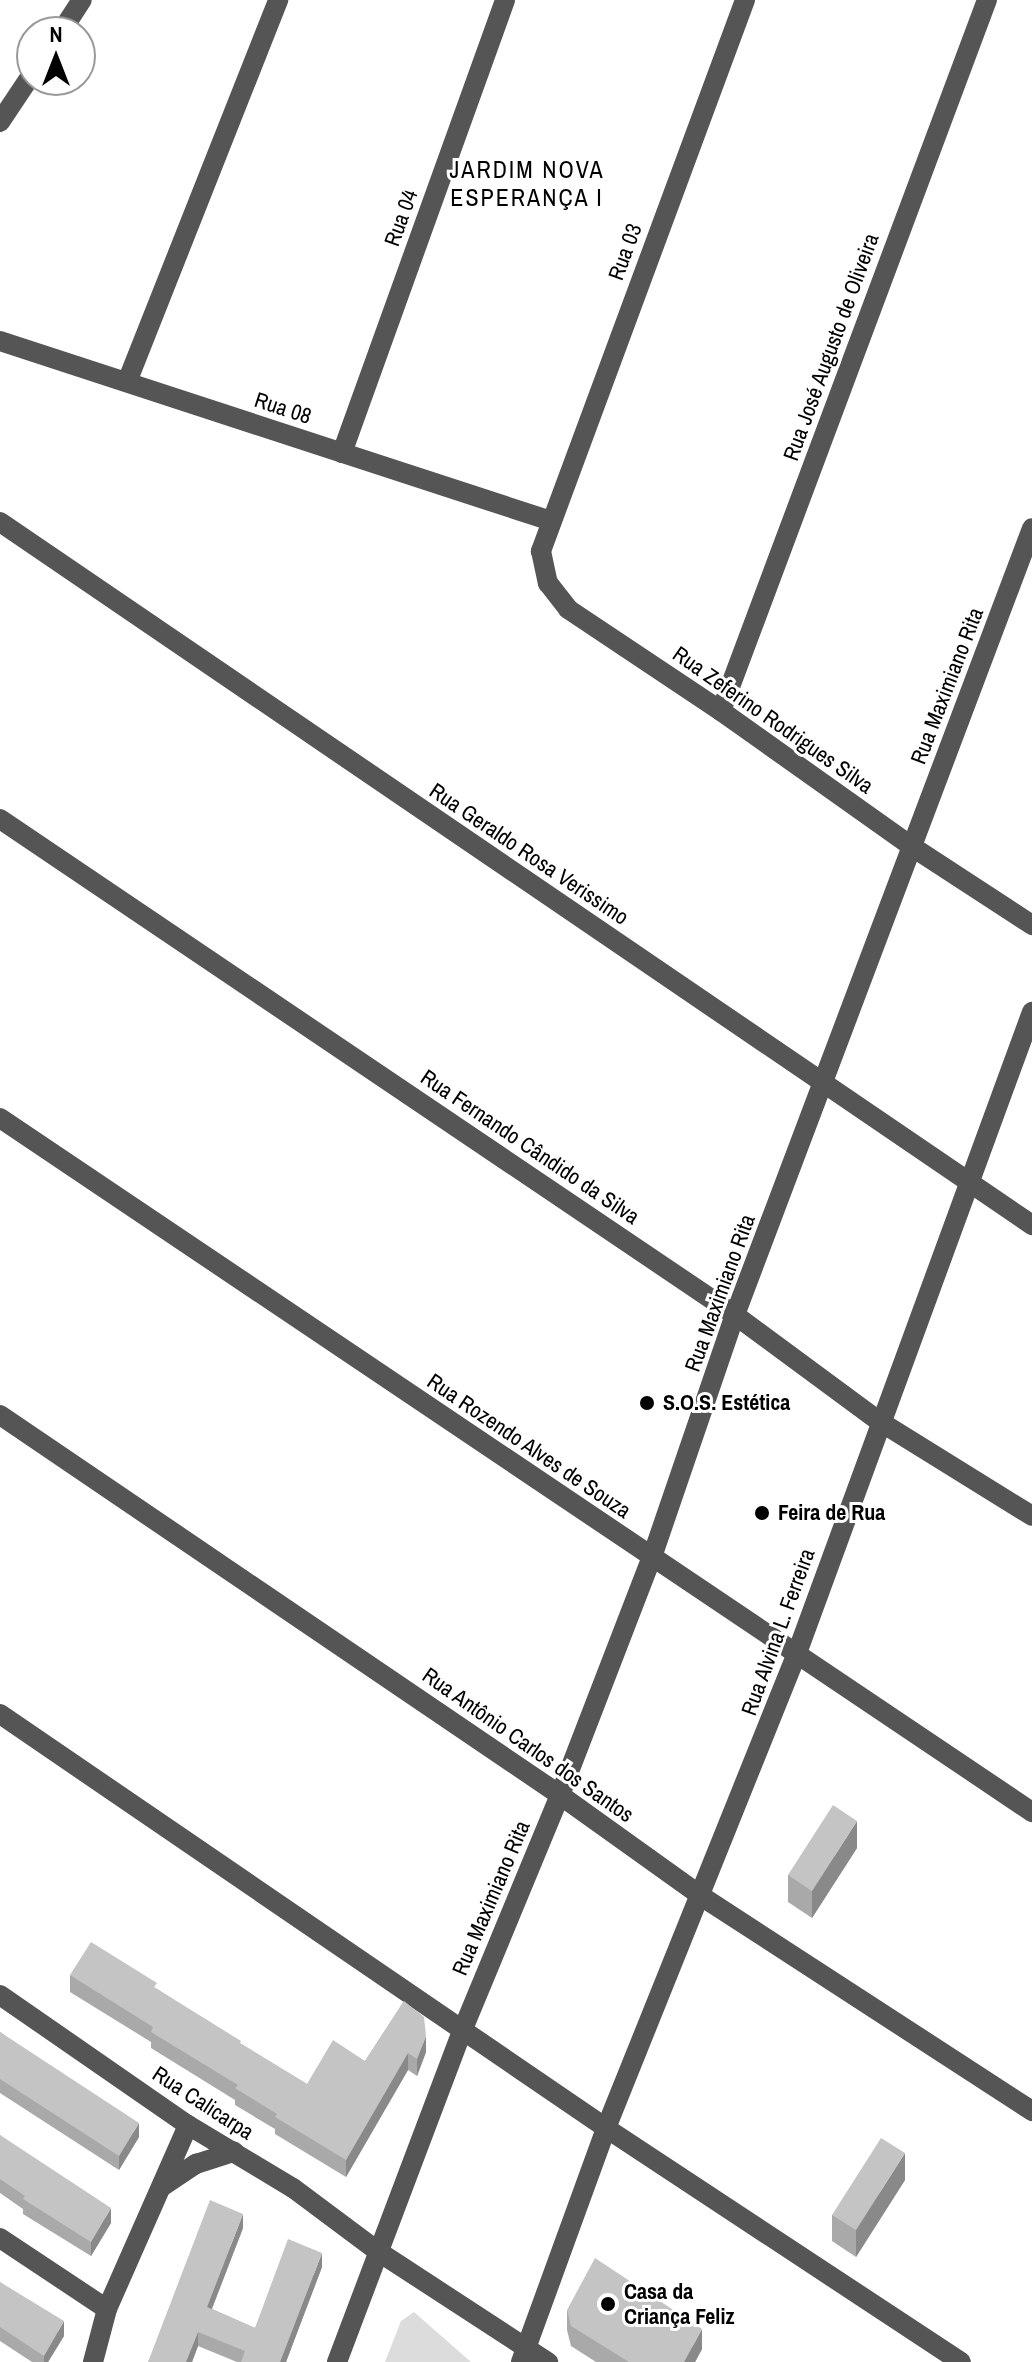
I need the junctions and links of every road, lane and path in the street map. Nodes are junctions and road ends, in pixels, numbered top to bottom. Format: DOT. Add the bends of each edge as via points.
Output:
graph roads {
  1 [pos="278,0"];
  2 [pos="505,0"];
  3 [pos="745,0"];
  4 [pos="987,0"];
  5 [pos="17,96"];
  6 [pos="0,122"];
  7 [pos="0,341"];
  8 [pos="127,382"];
  9 [pos="342,453"];
  10 [pos="551,521"];
  11 [pos="0,522"];
  12 [pos="1032,528"];
  13 [pos="721,711"];
  14 [pos="0,819"];
  15 [pos="911,846"];
  16 [pos="1032,925"];
  17 [pos="1032,1012"];
  18 [pos="824,1084"];
  19 [pos="0,1118"];
  20 [pos="970,1183"];
  21 [pos="1032,1225"];
  22 [pos="735,1315"];
  23 [pos="0,1415"];
  24 [pos="879,1421"];
  25 [pos="1032,1516"];
  26 [pos="652,1557"];
  27 [pos="797,1653"];
  28 [pos="0,1714"];
  29 [pos="560,1795"];
  30 [pos="1032,1812"];
  31 [pos="701,1896"];
  32 [pos="0,1995"];
  33 [pos="463,2029"];
  34 [pos="1032,2111"];
  35 [pos="188,2125"];
  36 [pos="606,2128"];
  37 [pos="234,2152"];
  38 [pos="160,2188"];
  39 [pos="0,2238"];
  40 [pos="379,2252"];
  41 [pos="107,2309"];
  42 [pos="523,2355"];
  43 [pos="93,2362"];
  44 [pos="337,2362"];
  45 [pos="548,2362"];
  46 [pos="961,2362"];
  1 -- 8 [label="street"];
  2 -- 9 [label="street, Rua 04"];
  3 -- 10 [label="street, Rua 03"];
  4 -- 13 [label="street, Rua José Augusto de Oliveira"];
  5 -- 6 [label="street"];
  7 -- 8 [label="street, Rua 08"];
  8 -- 9 [label="street, Rua 08"];
  9 -- 10 [label="street, Rua 08"];
  10 -- 13 [label="street, Rua Zeferino Rodrigues Silva" via="541,551 548,583 568,609"];
  11 -- 18 [label="street, Rua Geraldo Rosa Verissimo"];
  12 -- 15 [label="street, Rua Maximiano Rita"];
  13 -- 15 [label="street, Rua Zeferino Rodrigues Silva"];
  14 -- 22 [label="street, Rua Fernando Cândido da Silva"];
  15 -- 16 [label="street, Rua Zeferino Rodrigues Silva"];
  15 -- 18 [label="street, Rua Maximiano Rita"];
  17 -- 20 [label="street, Rua Alvina L. Ferreira"];
  18 -- 20 [label="street, Rua Geraldo Rosa Verissimo"];
  18 -- 22 [label="street, Rua Maximiano Rita"];
  19 -- 26 [label="street, Rua Rozendo Alves de Souza"];
  20 -- 21 [label="street, Rua Geraldo Rosa Verissimo"];
  20 -- 24 [label="street, Rua Alvina L. Ferreira"];
  22 -- 24 [label="street, Rua Fernando Cândido da Silva"];
  22 -- 26 [label="street, Rua Maximiano Rita"];
  23 -- 29 [label="street, Rua Antônio Carlos dos Santos"];
  24 -- 25 [label="street, Rua Fernando Cândido da Silva"];
  24 -- 27 [label="street, Rua Alvina L. Ferreira"];
  26 -- 27 [label="street, Rua Rozendo Alves de Souza"];
  26 -- 29 [label="street, Rua Maximiano Rita"];
  27 -- 30 [label="street, Rua Rozendo Alves de Souza"];
  27 -- 31 [label="street, Rua Alvina L. Ferreira"];
  28 -- 33 [label="street"];
  29 -- 31 [label="street, Rua Antônio Carlos dos Santos"];
  29 -- 33 [label="street, Rua Maximiano Rita"];
  31 -- 34 [label="street, Rua Antônio Carlos dos Santos"];
  31 -- 36 [label="street, Rua Alvina L. Ferreira"];
  32 -- 35 [label="street, Rua Calicarpa"];
  33 -- 36 [label="street"];
  33 -- 40 [label="street, Rua Maximiano Rita"];
  35 -- 37 [label="street, Rua Calicarpa"];
  35 -- 38 [label="street"];
  36 -- 42 [label="street"];
  36 -- 46 [label="street"];
  37 -- 38 [label="street" via="196,2164"];
  37 -- 40 [label="street, Rua Calicarpa"];
  38 -- 41 [label="street"];
  39 -- 41 [label="street"];
  40 -- 42 [label="street, Rua Calicarpa"];
  40 -- 44 [label="street, Rua Maximiano Rita"];
  41 -- 43 [label="street"];
  42 -- 45 [label="street, Rua Calicarpa"];
}
